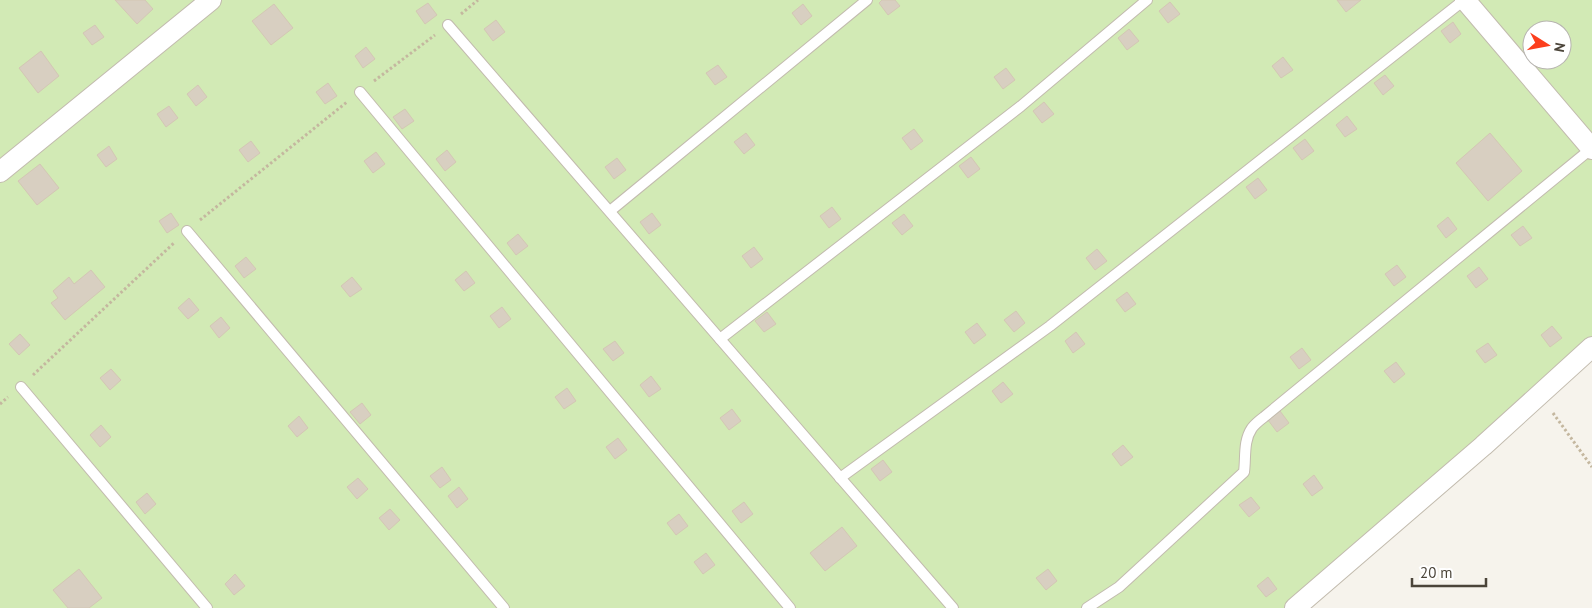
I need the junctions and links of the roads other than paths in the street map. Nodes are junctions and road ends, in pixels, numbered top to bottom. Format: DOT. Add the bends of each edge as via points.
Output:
graph roads {
  1 [pos="211,0"];
  2 [pos="867,0"];
  3 [pos="1147,0"];
  4 [pos="1464,0"];
  5 [pos="448,25"];
  6 [pos="360,92"];
  7 [pos="1592,148"];
  8 [pos="0,172"];
  9 [pos="610,212"];
  10 [pos="187,231"];
  11 [pos="720,339"];
  12 [pos="1592,347"];
  13 [pos="21,387"];
  14 [pos="840,478"];
  15 [pos="207,608"];
  16 [pos="504,608"];
  17 [pos="790,608"];
  18 [pos="953,608"];
  19 [pos="1087,608"];
  20 [pos="1295,608"];
  1 -- 8 [label="street"];
  2 -- 9 [label="lane"];
  3 -- 11 [label="lane" via="1021,106"];
  4 -- 7 [label="street"];
  4 -- 14 [label="lane" via="1050,326"];
  5 -- 9 [label="lane"];
  6 -- 17 [label="lane"];
  7 -- 19 [label="lane" via="1264,417 1252,429 1246,444 1244,472 1120,587"];
  9 -- 11 [label="lane"];
  10 -- 16 [label="lane"];
  11 -- 14 [label="lane"];
  12 -- 20 [label="street"];
  13 -- 15 [label="lane"];
  14 -- 18 [label="lane"];
}
